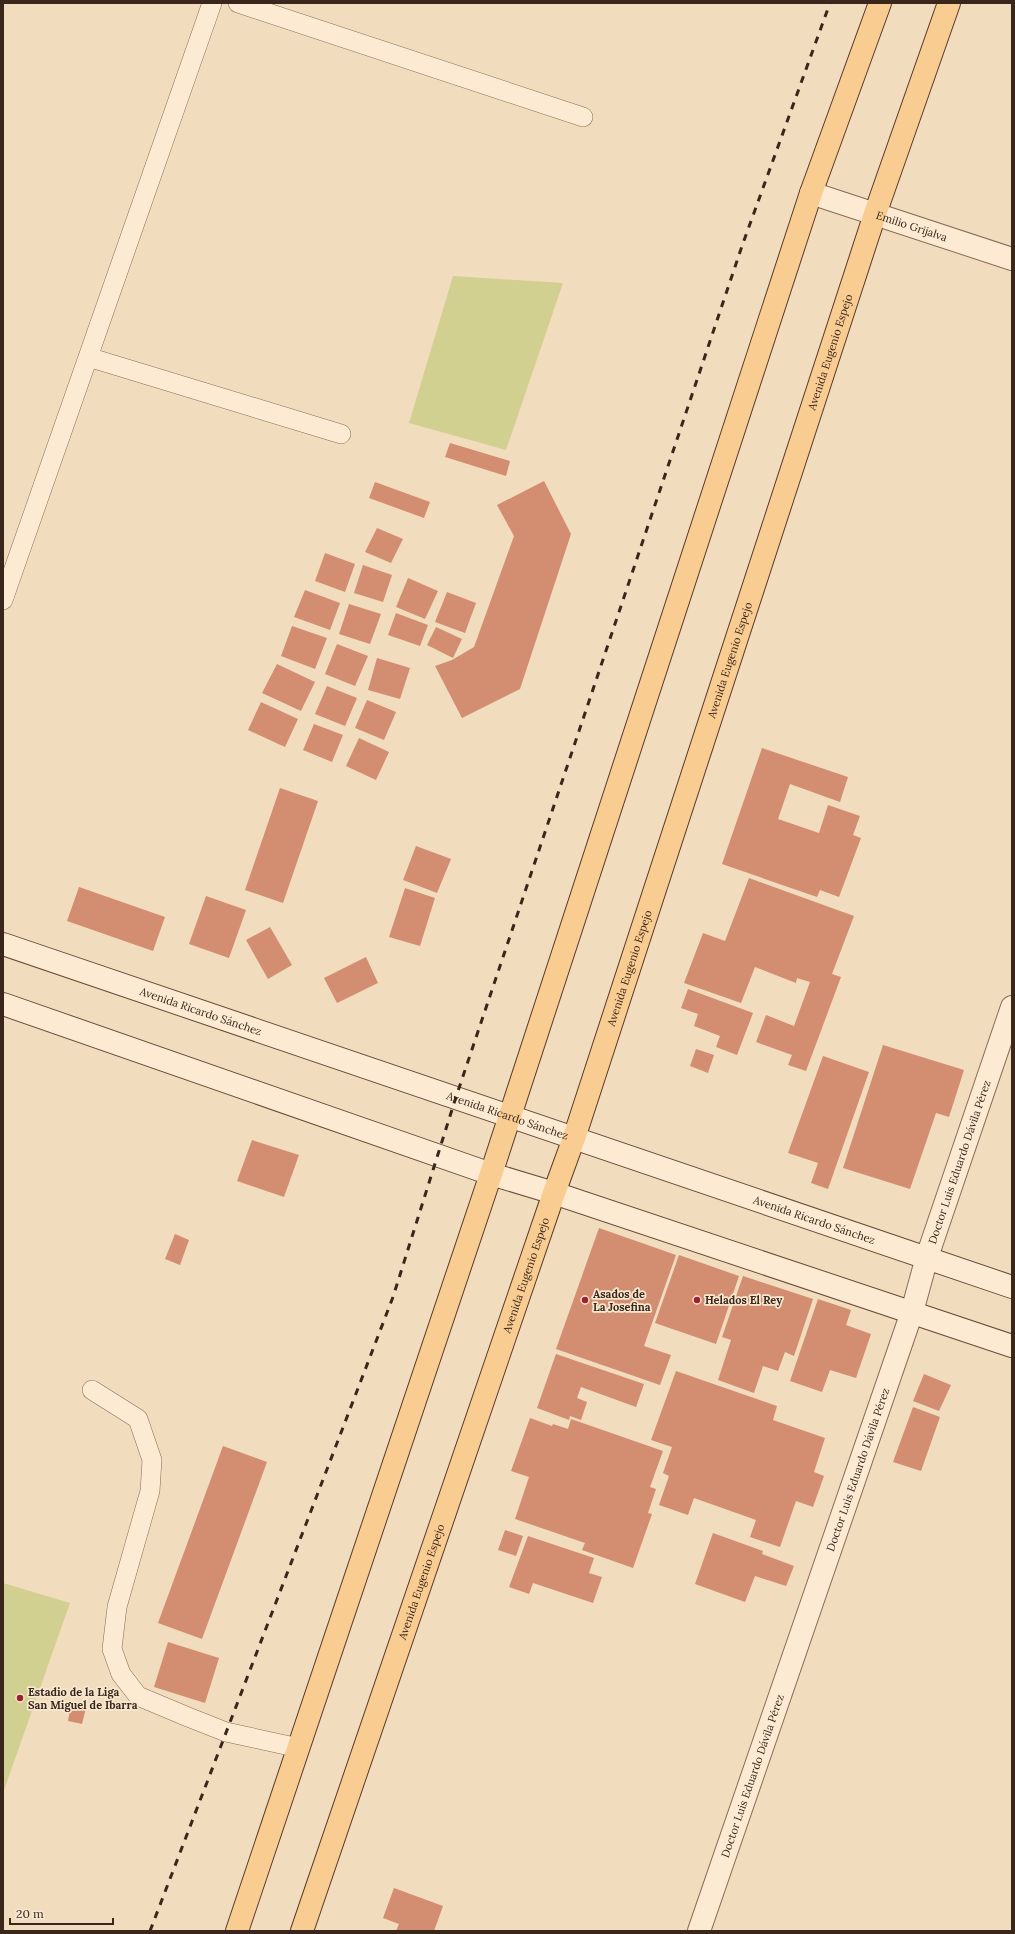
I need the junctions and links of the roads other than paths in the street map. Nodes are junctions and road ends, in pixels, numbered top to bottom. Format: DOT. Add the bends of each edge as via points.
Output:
graph roads {
  1 [pos="212,3"];
  2 [pos="238,3"];
  3 [pos="880,3"];
  4 [pos="949,3"];
  5 [pos="583,117"];
  6 [pos="812,193"];
  7 [pos="875,214"];
  8 [pos="1012,258"];
  9 [pos="88,357"];
  10 [pos="341,434"];
  11 [pos="3,600"];
  12 [pos="3,944"];
  13 [pos="3,1004"];
  14 [pos="1012,1007"];
  15 [pos="509,1117"];
  16 [pos="574,1138"];
  17 [pos="491,1174"];
  18 [pos="554,1193"];
  19 [pos="927,1256"];
  20 [pos="1012,1287"];
  21 [pos="912,1312"];
  22 [pos="1012,1346"];
  23 [pos="92,1390"];
  24 [pos="299,1748"];
  25 [pos="237,1931"];
  26 [pos="302,1931"];
  27 [pos="699,1931"];
  1 -- 9 [label="lane"];
  2 -- 5 [label="lane"];
  3 -- 6 [label="main road"];
  4 -- 7 [label="main road, Avenida Eugenio Espejo"];
  6 -- 7 [label="main road, Emilio Grijalva"];
  6 -- 15 [label="main road"];
  7 -- 8 [label="main road, Emilio Grijalva"];
  7 -- 16 [label="main road, Avenida Eugenio Espejo"];
  9 -- 10 [label="lane"];
  9 -- 11 [label="lane"];
  12 -- 15 [label="main road, Avenida Ricardo Sánchez"];
  13 -- 17 [label="main road"];
  14 -- 19 [label="main road, Doctor Luis Eduardo Dávila Pérez"];
  15 -- 16 [label="main road, Avenida Ricardo Sánchez"];
  15 -- 17 [label="main road"];
  16 -- 18 [label="main road, Avenida Eugenio Espejo"];
  16 -- 19 [label="main road, Avenida Ricardo Sánchez"];
  17 -- 18 [label="main road"];
  17 -- 24 [label="main road"];
  18 -- 21 [label="main road"];
  18 -- 26 [label="main road, Avenida Eugenio Espejo"];
  19 -- 20 [label="main road, Avenida Ricardo Sánchez"];
  19 -- 21 [label="main road, Doctor Luis Eduardo Dávila Pérez"];
  21 -- 22 [label="main road"];
  21 -- 27 [label="main road, Doctor Luis Eduardo Dávila Pérez"];
  23 -- 24 [label="lane" via="138,1419 152,1460 150,1491 117,1607 112,1649 121,1674 138,1696 188,1717 226,1732"];
  24 -- 25 [label="main road"];
}
